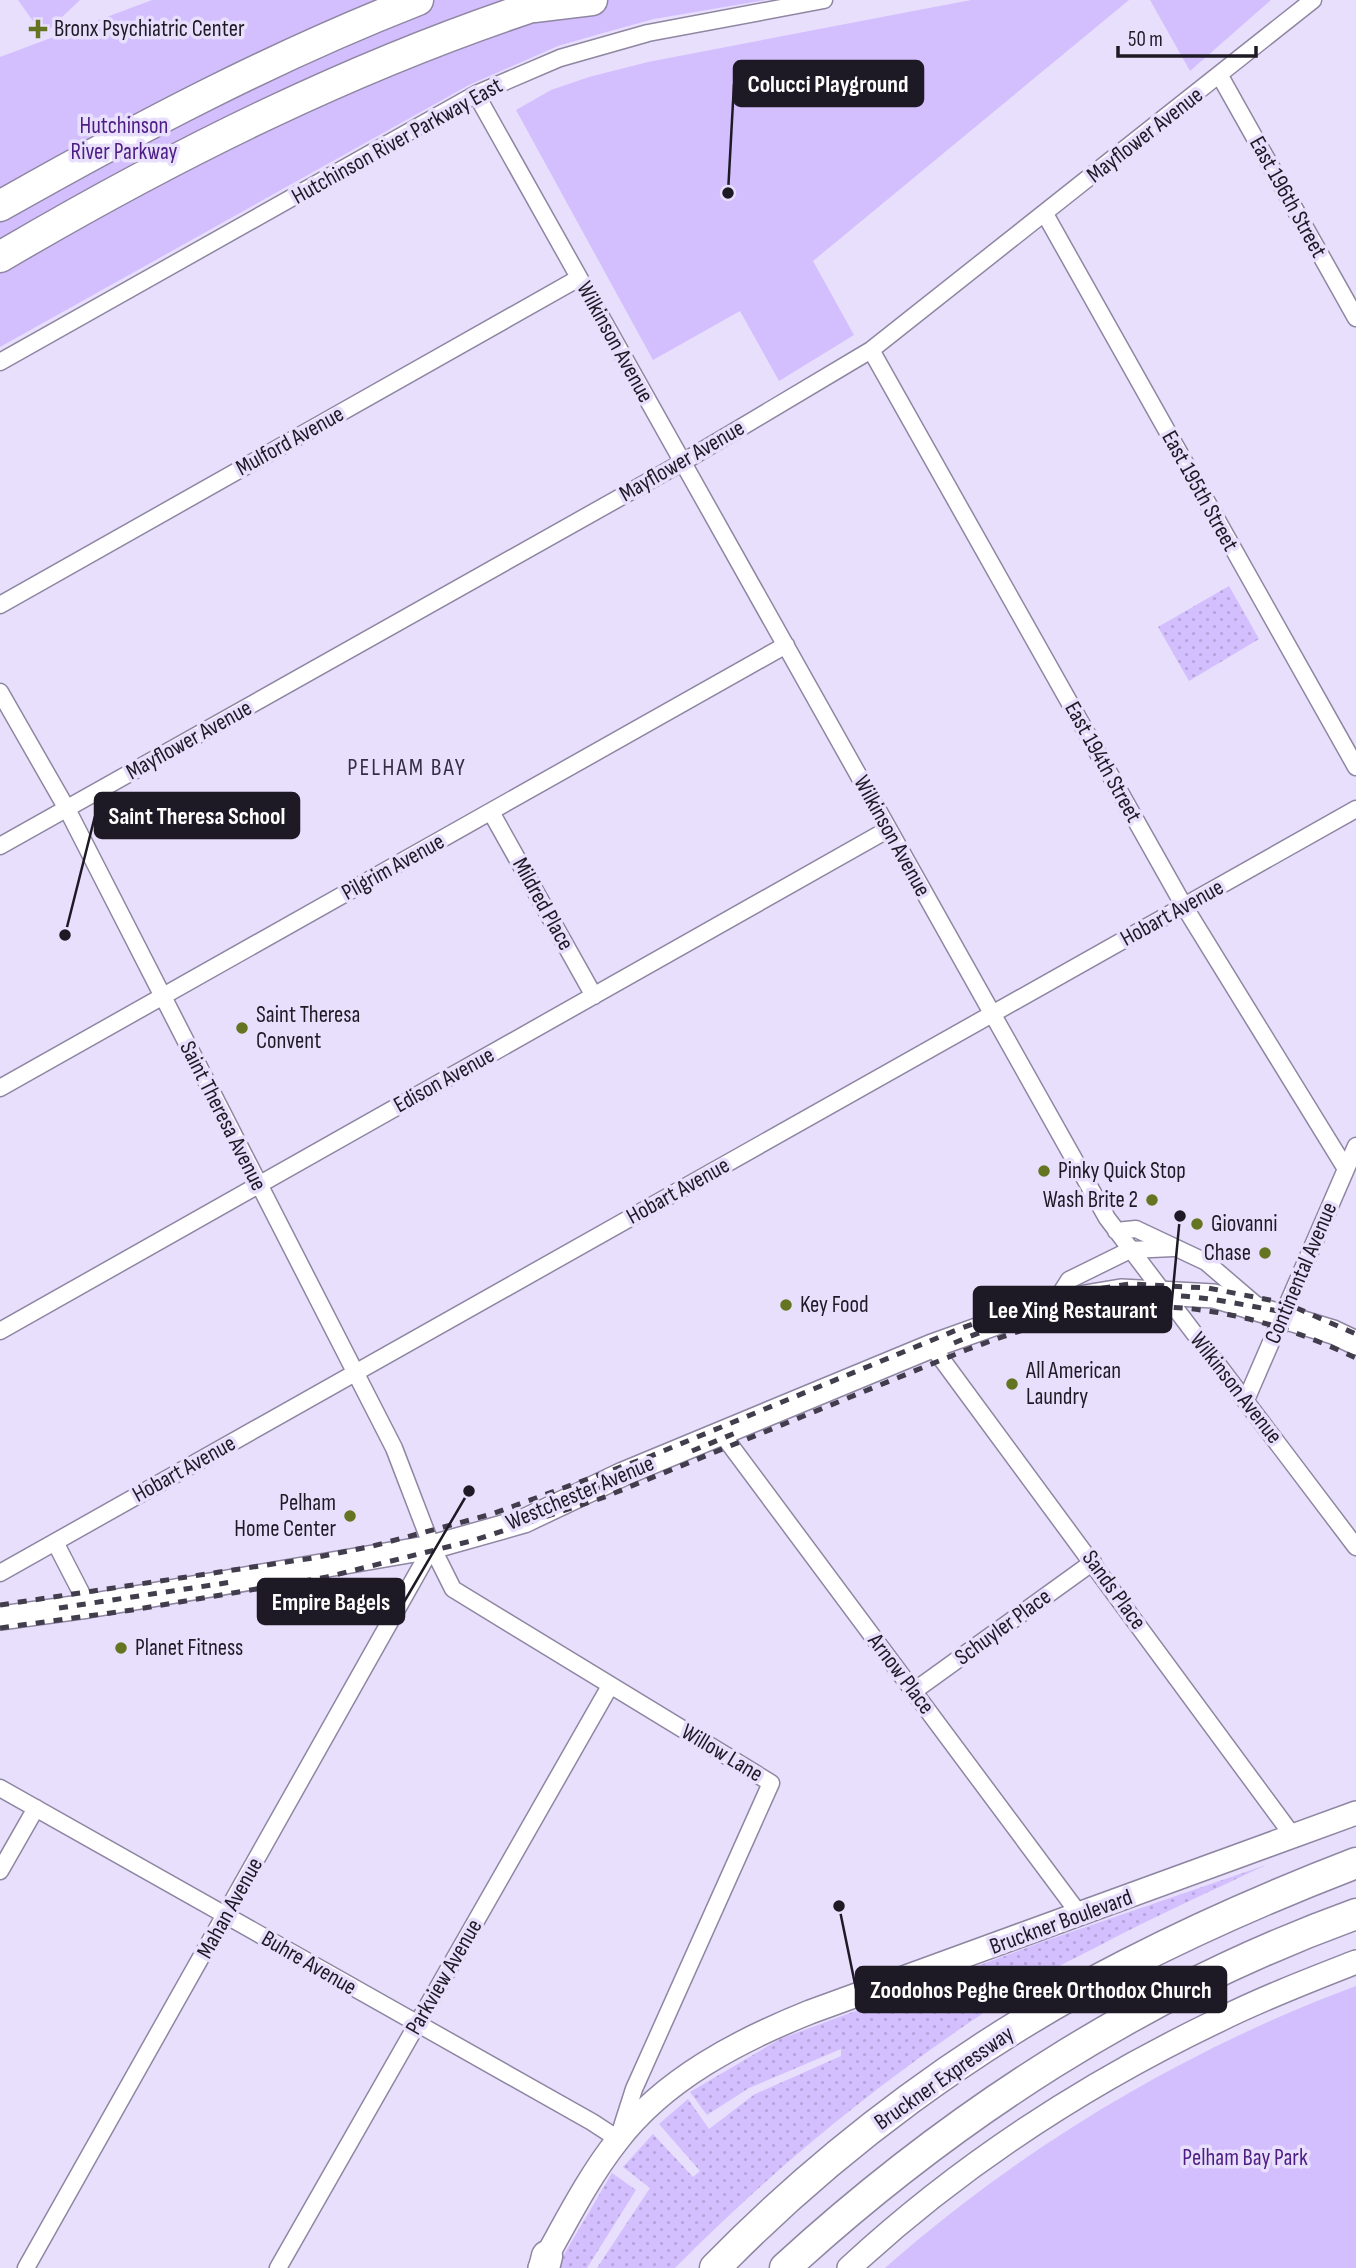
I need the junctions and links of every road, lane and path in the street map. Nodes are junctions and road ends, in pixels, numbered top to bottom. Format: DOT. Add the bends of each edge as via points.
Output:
graph roads {
  1 [pos="418,0"];
  2 [pos="593,0"];
  3 [pos="824,0"];
  4 [pos="1313,0"];
  5 [pos="542,4"];
  6 [pos="1220,76"];
  7 [pos="476,94"];
  8 [pos="0,206"];
  9 [pos="1045,214"];
  10 [pos="0,257"];
  11 [pos="579,278"];
  12 [pos="1356,318"];
  13 [pos="871,350"];
  14 [pos="0,362"];
  15 [pos="683,462"];
  16 [pos="0,604"];
  17 [pos="786,645"];
  18 [pos="0,692"];
  19 [pos="1356,767"];
  20 [pos="66,809"];
  21 [pos="1356,809"];
  22 [pos="491,812"];
  23 [pos="887,830"];
  24 [pos="0,846"];
  25 [pos="1184,906"];
  26 [pos="163,996"];
  27 [pos="594,996"];
  28 [pos="993,1014"];
  29 [pos="0,1088"];
  30 [pos="1356,1146"];
  31 [pos="1346,1169"];
  32 [pos="258,1185"];
  33 [pos="1116,1231"];
  34 [pos="1176,1248"];
  35 [pos="1130,1250"];
  36 [pos="1162,1292"];
  37 [pos="1055,1302"];
  38 [pos="1259,1308"];
  39 [pos="1283,1316"];
  40 [pos="0,1331"];
  41 [pos="1356,1343"];
  42 [pos="932,1346"];
  43 [pos="355,1373"];
  44 [pos="1245,1400"];
  45 [pos="722,1434"];
  46 [pos="55,1542"];
  47 [pos="1356,1547"];
  48 [pos="432,1548"];
  49 [pos="1093,1562"];
  50 [pos="0,1573"];
  51 [pos="88,1606"];
  52 [pos="0,1618"];
  53 [pos="610,1686"];
  54 [pos="914,1691"];
  55 [pos="0,1788"];
  56 [pos="36,1808"];
  57 [pos="1356,1814"];
  58 [pos="1293,1836"];
  59 [pos="1356,1863"];
  60 [pos="0,1871"];
  61 [pos="1356,1914"];
  62 [pos="1080,1915"];
  63 [pos="226,1916"];
  64 [pos="1356,1962"];
  65 [pos="417,2024"];
  66 [pos="618,2139"];
  67 [pos="543,2264"];
  68 [pos="26,2268"];
  69 [pos="278,2268"];
  70 [pos="715,2268"];
  71 [pos="785,2268"];
  72 [pos="849,2268"];
  1 -- 8 [label="highway" via="217,88"];
  2 -- 5 [label="highway"];
  3 -- 7 [label="street, Hutchinson River Parkway East" via="648,33 560,58"];
  4 -- 6 [label="street, Mayflower Avenue"];
  5 -- 10 [label="highway" via="408,52 283,107 104,197"];
  6 -- 9 [label="street, Mayflower Avenue"];
  6 -- 12 [label="street, East 196th Street"];
  7 -- 11 [label="street, Wilkinson Avenue"];
  7 -- 14 [label="street, Hutchinson River Parkway East"];
  9 -- 13 [label="street, Mayflower Avenue"];
  9 -- 19 [label="street, East 195th Street"];
  11 -- 15 [label="street, Wilkinson Avenue"];
  11 -- 16 [label="street, Mulford Avenue"];
  13 -- 15 [label="street, Mayflower Avenue"];
  13 -- 25 [label="street, East 194th Street"];
  15 -- 17 [label="street, Wilkinson Avenue"];
  15 -- 20 [label="street, Mayflower Avenue"];
  17 -- 22 [label="street, Pilgrim Avenue"];
  17 -- 23 [label="street, Wilkinson Avenue"];
  18 -- 20 [label="street, Saint Theresa Avenue"];
  20 -- 24 [label="street, Mayflower Avenue"];
  20 -- 26 [label="street, Saint Theresa Avenue"];
  21 -- 25 [label="street, Hobart Avenue"];
  22 -- 26 [label="street, Pilgrim Avenue"];
  22 -- 27 [label="street, Mildred Place"];
  23 -- 27 [label="street, Edison Avenue"];
  23 -- 28 [label="street, Wilkinson Avenue"];
  25 -- 28 [label="street, Hobart Avenue"];
  25 -- 31 [label="street, East 194th Street"];
  26 -- 29 [label="street, Pilgrim Avenue"];
  26 -- 32 [label="street, Saint Theresa Avenue"];
  27 -- 32 [label="street, Edison Avenue"];
  28 -- 33 [label="street, Wilkinson Avenue"];
  28 -- 43 [label="street, Hobart Avenue"];
  30 -- 31 [label="street, Continental Avenue"];
  31 -- 39 [label="street, Continental Avenue"];
  32 -- 40 [label="street, Edison Avenue"];
  32 -- 43 [label="street, Saint Theresa Avenue"];
  33 -- 34 [label="street, Westchester Avenue" via="1136,1229"];
  33 -- 35 [label="street, Wilkinson Avenue"];
  34 -- 35 [label="street, Westchester Avenue"];
  34 -- 38 [label="street, Westchester Avenue" via="1206,1262"];
  35 -- 36 [label="street, Wilkinson Avenue"];
  35 -- 37 [label="street, Westchester Avenue" via="1069,1280"];
  36 -- 37 [label="main road, Westchester Avenue" via="1121,1291"];
  36 -- 38 [label="main road, Westchester Avenue" via="1214,1296"];
  36 -- 44 [label="street, Wilkinson Avenue"];
  37 -- 42 [label="main road, Westchester Avenue"];
  38 -- 39 [label="main road, Westchester Avenue"];
  39 -- 41 [label="main road, Westchester Avenue"];
  39 -- 44 [label="street, Continental Avenue"];
  42 -- 45 [label="main road, Westchester Avenue"];
  42 -- 49 [label="street, Sands Place"];
  43 -- 46 [label="street, Hobart Avenue"];
  43 -- 48 [label="street, Saint Theresa Avenue" via="394,1448"];
  44 -- 47 [label="street, Wilkinson Avenue"];
  45 -- 48 [label="main road, Westchester Avenue" via="524,1521"];
  45 -- 54 [label="street, Arnow Place"];
  46 -- 50 [label="street, Hobart Avenue"];
  46 -- 51 [label="street"];
  48 -- 51 [label="main road, Westchester Avenue"];
  48 -- 53 [label="street, Willow Lane" via="453,1589"];
  48 -- 63 [label="street, Mahan Avenue"];
  49 -- 54 [label="street, Schuyler Place"];
  49 -- 58 [label="street, Sands Place"];
  51 -- 52 [label="main road, Westchester Avenue"];
  53 -- 65 [label="street, Parkview Avenue"];
  53 -- 66 [label="street, Willow Lane" via="771,1783 634,2089"];
  54 -- 62 [label="street, Arnow Place"];
  55 -- 56 [label="street, Buhre Avenue"];
  56 -- 60 [label="street"];
  56 -- 63 [label="street, Buhre Avenue"];
  57 -- 58 [label="main road, Bruckner Boulevard"];
  58 -- 62 [label="main road, Bruckner Boulevard"];
  59 -- 70 [label="highway, Bruckner Expressway" via="1181,1937 1009,2031 848,2147"];
  61 -- 71 [label="highway, Bruckner Expressway" via="1225,1969 1074,2050 927,2148"];
  62 -- 66 [label="main road, Bruckner Boulevard" via="758,2034 675,2085"];
  63 -- 65 [label="street, Buhre Avenue"];
  63 -- 68 [label="street, Mahan Avenue"];
  64 -- 72 [label="main road" via="1220,2019 1089,2090 944,2188"];
  65 -- 66 [label="street, Buhre Avenue"];
  65 -- 69 [label="street, Parkview Avenue"];
  66 -- 67 [label="main road, Bruckner Boulevard"];
}
